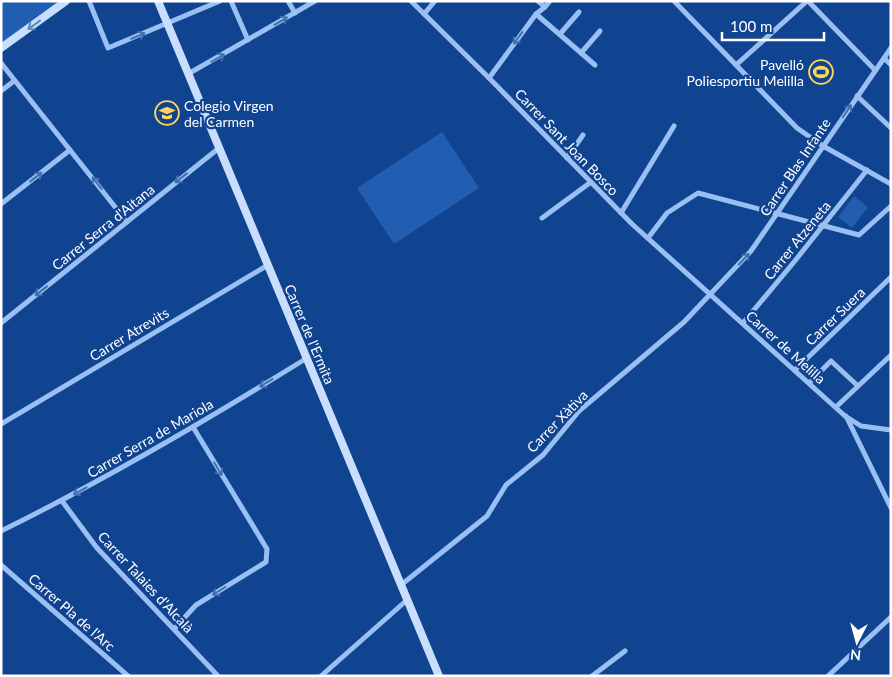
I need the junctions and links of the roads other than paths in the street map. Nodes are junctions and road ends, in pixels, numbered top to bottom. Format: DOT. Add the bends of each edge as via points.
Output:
graph roads {
  1 [pos="66,1"];
  2 [pos="89,1"];
  3 [pos="158,1"];
  4 [pos="220,1"];
  5 [pos="231,1"];
  6 [pos="288,1"];
  7 [pos="315,1"];
  8 [pos="411,1"];
  9 [pos="435,1"];
  10 [pos="538,1"];
  11 [pos="550,1"];
  12 [pos="674,1"];
  13 [pos="808,1"];
  14 [pos="545,7"];
  15 [pos="295,12"];
  16 [pos="579,12"];
  17 [pos="424,14"];
  18 [pos="536,14"];
  19 [pos="168,23"];
  20 [pos="600,31"];
  21 [pos="560,34"];
  22 [pos="248,40"];
  23 [pos="1,48"];
  24 [pos="891,48"];
  25 [pos="581,53"];
  26 [pos="884,58"];
  27 [pos="1,63"];
  28 [pos="595,65"];
  29 [pos="736,65"];
  30 [pos="891,65"];
  31 [pos="875,70"];
  32 [pos="188,74"];
  33 [pos="489,78"];
  34 [pos="14,81"];
  35 [pos="1,91"];
  36 [pos="857,96"];
  37 [pos="674,126"];
  38 [pos="891,128"];
  39 [pos="583,136"];
  40 [pos="823,146"];
  41 [pos="219,148"];
  42 [pos="70,150"];
  43 [pos="567,158"];
  44 [pos="867,170"];
  45 [pos="591,182"];
  46 [pos="891,184"];
  47 [pos="1,204"];
  48 [pos="891,206"];
  49 [pos="621,213"];
  50 [pos="777,213"];
  51 [pos="542,218"];
  52 [pos="127,222"];
  53 [pos="823,226"];
  54 [pos="648,238"];
  55 [pos="268,265"];
  56 [pos="891,277"];
  57 [pos="711,294"];
  58 [pos="1,323"];
  59 [pos="743,323"];
  60 [pos="891,355"];
  61 [pos="307,358"];
  62 [pos="794,370"];
  63 [pos="810,383"];
  64 [pos="858,386"];
  65 [pos="836,407"];
  66 [pos="845,416"];
  67 [pos="1,424"];
  68 [pos="193,427"];
  69 [pos="891,430"];
  70 [pos="62,501"];
  71 [pos="891,508"];
  72 [pos="1,531"];
  73 [pos="1,565"];
  74 [pos="401,585"];
  75 [pos="407,600"];
  76 [pos="891,618"];
  77 [pos="174,629"];
  78 [pos="625,651"];
  79 [pos="128,676"];
  80 [pos="218,676"];
  81 [pos="321,676"];
  82 [pos="439,676"];
  83 [pos="592,676"];
  84 [pos="828,676"];
  1 -- 23 [label="street, one-way"];
  2 -- 19 [label="street, one-way" via="108,48"];
  3 -- 19 [label="street, Carrer de l'Ermita"];
  4 -- 19 [label="street"];
  5 -- 22 [label="street"];
  6 -- 15 [label="street"];
  7 -- 15 [label="street"];
  8 -- 17 [label="street, Carrer Sant Joan Bosco"];
  9 -- 17 [label="street"];
  10 -- 14 [label="street"];
  11 -- 14 [label="street"];
  12 -- 29 [label="street"];
  13 -- 29 [label="street"];
  13 -- 31 [label="street"];
  14 -- 18 [label="street"];
  22 -- 15 [label="street, one-way"];
  16 -- 21 [label="street"];
  17 -- 33 [label="street, Carrer Sant Joan Bosco"];
  18 -- 21 [label="street"];
  18 -- 33 [label="street, one-way"];
  19 -- 32 [label="street, Carrer de l'Ermita"];
  20 -- 25 [label="street"];
  21 -- 25 [label="street"];
  32 -- 22 [label="street, one-way"];
  24 -- 26 [label="street, Carrer Blas Infante"];
  25 -- 28 [label="street"];
  26 -- 30 [label="street"];
  26 -- 31 [label="street, Carrer Blas Infante"];
  27 -- 34 [label="street"];
  29 -- 40 [label="street" via="797,128"];
  31 -- 36 [label="street, Carrer Blas Infante"];
  32 -- 41 [label="street, Carrer de l'Ermita"];
  33 -- 43 [label="street, Carrer Sant Joan Bosco"];
  34 -- 35 [label="street"];
  34 -- 42 [label="street"];
  36 -- 38 [label="street"];
  40 -- 36 [label="street, Carrer Blas Infante, one-way"];
  37 -- 49 [label="street"];
  39 -- 43 [label="street"];
  40 -- 44 [label="street"];
  40 -- 50 [label="street, Carrer Blas Infante"];
  41 -- 52 [label="street, Carrer Serra d'Aitana, one-way"];
  41 -- 55 [label="street, Carrer de l'Ermita"];
  47 -- 42 [label="street, one-way"];
  52 -- 42 [label="street, one-way"];
  43 -- 45 [label="street, Carrer Sant Joan Bosco"];
  44 -- 46 [label="street"];
  44 -- 53 [label="street, Carrer Atzeneta"];
  45 -- 49 [label="street, Carrer Sant Joan Bosco"];
  45 -- 51 [label="street"];
  48 -- 53 [label="street" via="859,235"];
  49 -- 54 [label="street, Carrer Sant Joan Bosco"];
  50 -- 53 [label="street"];
  50 -- 54 [label="street" via="698,193 667,213"];
  57 -- 50 [label="street, Carrer Blas Infante, one-way" via="752,251"];
  52 -- 58 [label="street, Carrer Serra d'Aitana, one-way"];
  53 -- 59 [label="street, Carrer Atzeneta"];
  54 -- 57 [label="street, Carrer Sant Joan Bosco"];
  55 -- 61 [label="street, Carrer de l'Ermita"];
  55 -- 67 [label="street, Carrer Atrevits"];
  56 -- 62 [label="street, Carrer Suera"];
  57 -- 59 [label="street, Carrer de Melilla"];
  57 -- 74 [label="street, Carrer Xàtiva" via="684,322 579,410 543,455 506,485 487,516"];
  59 -- 62 [label="street, Carrer de Melilla"];
  60 -- 64 [label="street"];
  61 -- 68 [label="street, Carrer Serra de Mariola, one-way"];
  61 -- 74 [label="street, Carrer de l'Ermita"];
  62 -- 63 [label="street, Carrer de Melilla"];
  63 -- 64 [label="street" via="831,361"];
  63 -- 65 [label="street, Carrer de Melilla"];
  64 -- 65 [label="street"];
  65 -- 66 [label="street, Carrer de Melilla"];
  66 -- 69 [label="street" via="861,426"];
  66 -- 71 [label="street"];
  68 -- 70 [label="street, Carrer Serra de Mariola, one-way"];
  68 -- 77 [label="street, one-way" via="267,549 266,562 196,605"];
  70 -- 72 [label="street, Carrer Serra de Mariola"];
  70 -- 77 [label="street, Carrer Talaies d'Alcalà" via="97,548"];
  73 -- 79 [label="street, Carrer Pla de l'Arc"];
  74 -- 75 [label="street, Carrer de l'Ermita"];
  75 -- 81 [label="street"];
  75 -- 82 [label="street, Carrer de l'Ermita"];
  76 -- 84 [label="street"];
  77 -- 80 [label="street, Carrer Talaies d'Alcalà"];
  78 -- 83 [label="street"];
}
